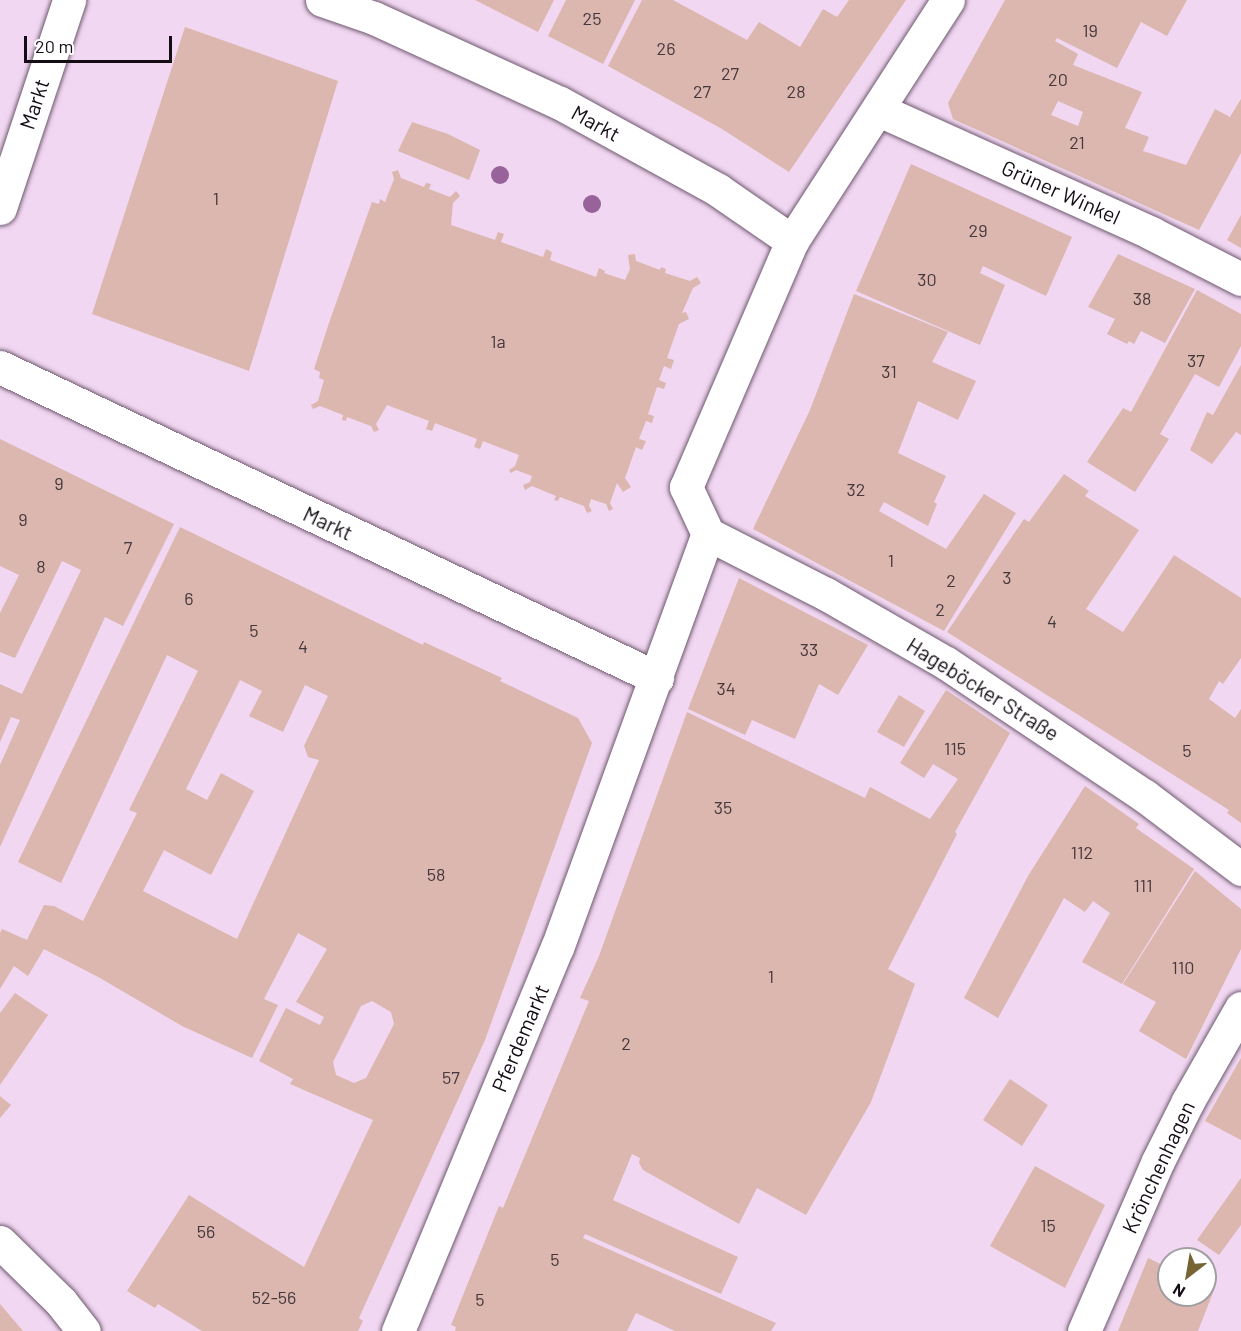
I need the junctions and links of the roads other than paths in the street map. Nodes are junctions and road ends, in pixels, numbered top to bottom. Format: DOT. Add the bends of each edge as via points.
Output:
graph roads {
  1 [pos="69,0"];
  2 [pos="322,0"];
  3 [pos="948,0"];
  4 [pos="879,110"];
  5 [pos="0,208"];
  6 [pos="792,241"];
  7 [pos="1241,279"];
  8 [pos="0,367"];
  9 [pos="708,534"];
  10 [pos="657,678"];
  11 [pos="1241,869"];
  12 [pos="1241,1008"];
  13 [pos="0,1242"];
  14 [pos="84,1331"];
  15 [pos="398,1331"];
  16 [pos="1084,1331"];
  1 -- 5 [label="street, Markt"];
  2 -- 6 [label="street, Markt" via="374,18 560,103 718,190"];
  3 -- 4 [label="street"];
  4 -- 6 [label="street"];
  4 -- 7 [label="street, Grüner Winkel" via="1151,233"];
  6 -- 9 [label="street" via="686,487"];
  8 -- 10 [label="street, Markt"];
  9 -- 10 [label="street"];
  9 -- 11 [label="street, Hageböcker Straße" via="826,594 946,663 1145,796"];
  10 -- 15 [label="street, Pferdemarkt" via="557,948"];
  12 -- 16 [label="street, Krönchenhagen" via="1158,1161"];
  13 -- 14 [label="street" via="61,1302"];
}
